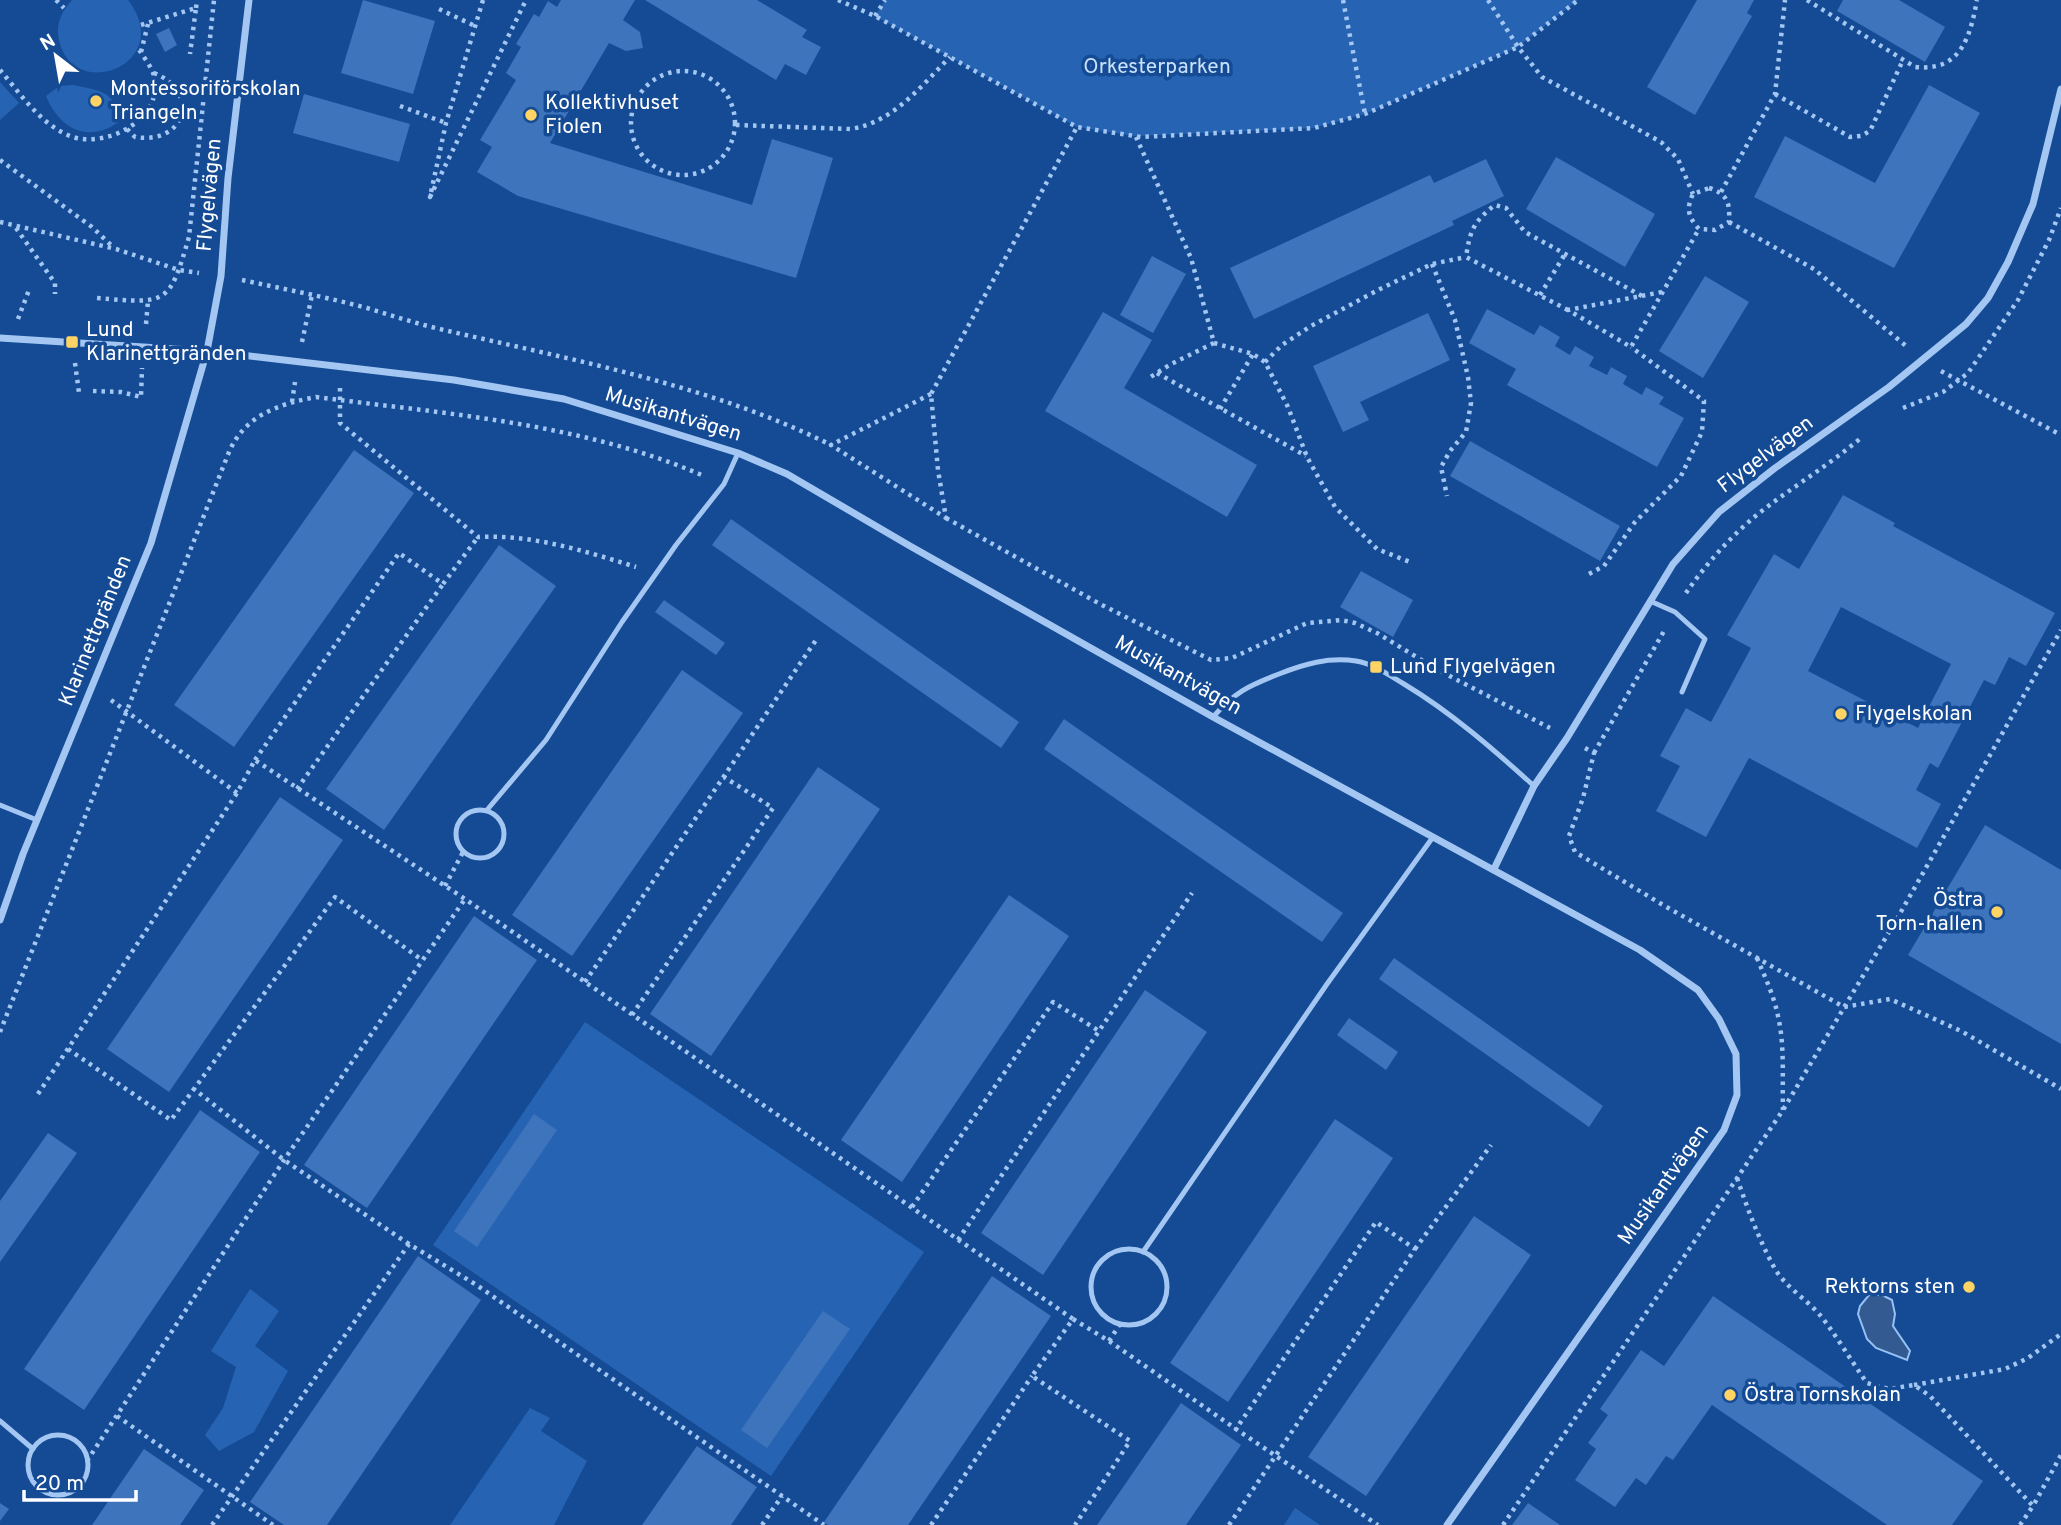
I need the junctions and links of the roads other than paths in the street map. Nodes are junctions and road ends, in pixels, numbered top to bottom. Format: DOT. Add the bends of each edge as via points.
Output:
graph roads {
  1 [pos="249,0"];
  2 [pos="2061,89"];
  3 [pos="0,338"];
  4 [pos="207,351"];
  5 [pos="738,453"];
  6 [pos="1650,600"];
  7 [pos="1682,692"];
  8 [pos="1213,717"];
  9 [pos="1534,786"];
  10 [pos="0,805"];
  11 [pos="487,810"];
  12 [pos="37,820"];
  13 [pos="1433,836"];
  14 [pos="1494,869"];
  15 [pos="0,920"];
  16 [pos="1143,1252"];
  17 [pos="0,1421"];
  18 [pos="33,1449"];
  19 [pos="1447,1525"];
  1 -- 4 [label="street, Flygelvägen" via="221,276"];
  2 -- 6 [label="street, Flygelvägen" via="2033,204 1988,298 1966,324 1889,387 1719,512 1673,564"];
  3 -- 4 [label="street, Musikantvägen"];
  4 -- 5 [label="street, Musikantvägen" via="454,380 564,399"];
  4 -- 12 [label="street, Klarinettgränden" via="151,543"];
  5 -- 8 [label="street, Musikantvägen" via="787,474"];
  5 -- 11 [label="lane" via="724,484 622,622 546,740"];
  6 -- 7 [label="lane" via="1675,612 1705,639"];
  6 -- 9 [label="street, Flygelvägen"];
  8 -- 9 [label="lane" via="1230,697 1273,676 1322,660 1360,662 1416,691 1475,733"];
  8 -- 13 [label="street, Musikantvägen"];
  9 -- 14 [label="street, Flygelvägen"];
  10 -- 12 [label="lane"];
  11 -- 11 [label="lane" via="503,827 503,842 493,855 478,858 463,852 456,838 458,822 471,811"];
  12 -- 15 [label="street, Klarinettgränden"];
  13 -- 14 [label="street, Musikantvägen"];
  13 -- 16 [label="lane"];
  14 -- 19 [label="street, Musikantvägen" via="1640,950 1698,990 1720,1019 1736,1054 1737,1095 1724,1130"];
  16 -- 16 [label="lane" via="1154,1259 1166,1280 1162,1305 1145,1322 1109,1320 1093,1301 1092,1276 1107,1256 1118,1251"];
  17 -- 18 [label="lane"];
  18 -- 18 [label="lane" via="28,1467 35,1485 61,1495 78,1487 87,1471 85,1451 79,1443 49,1436"];
}
